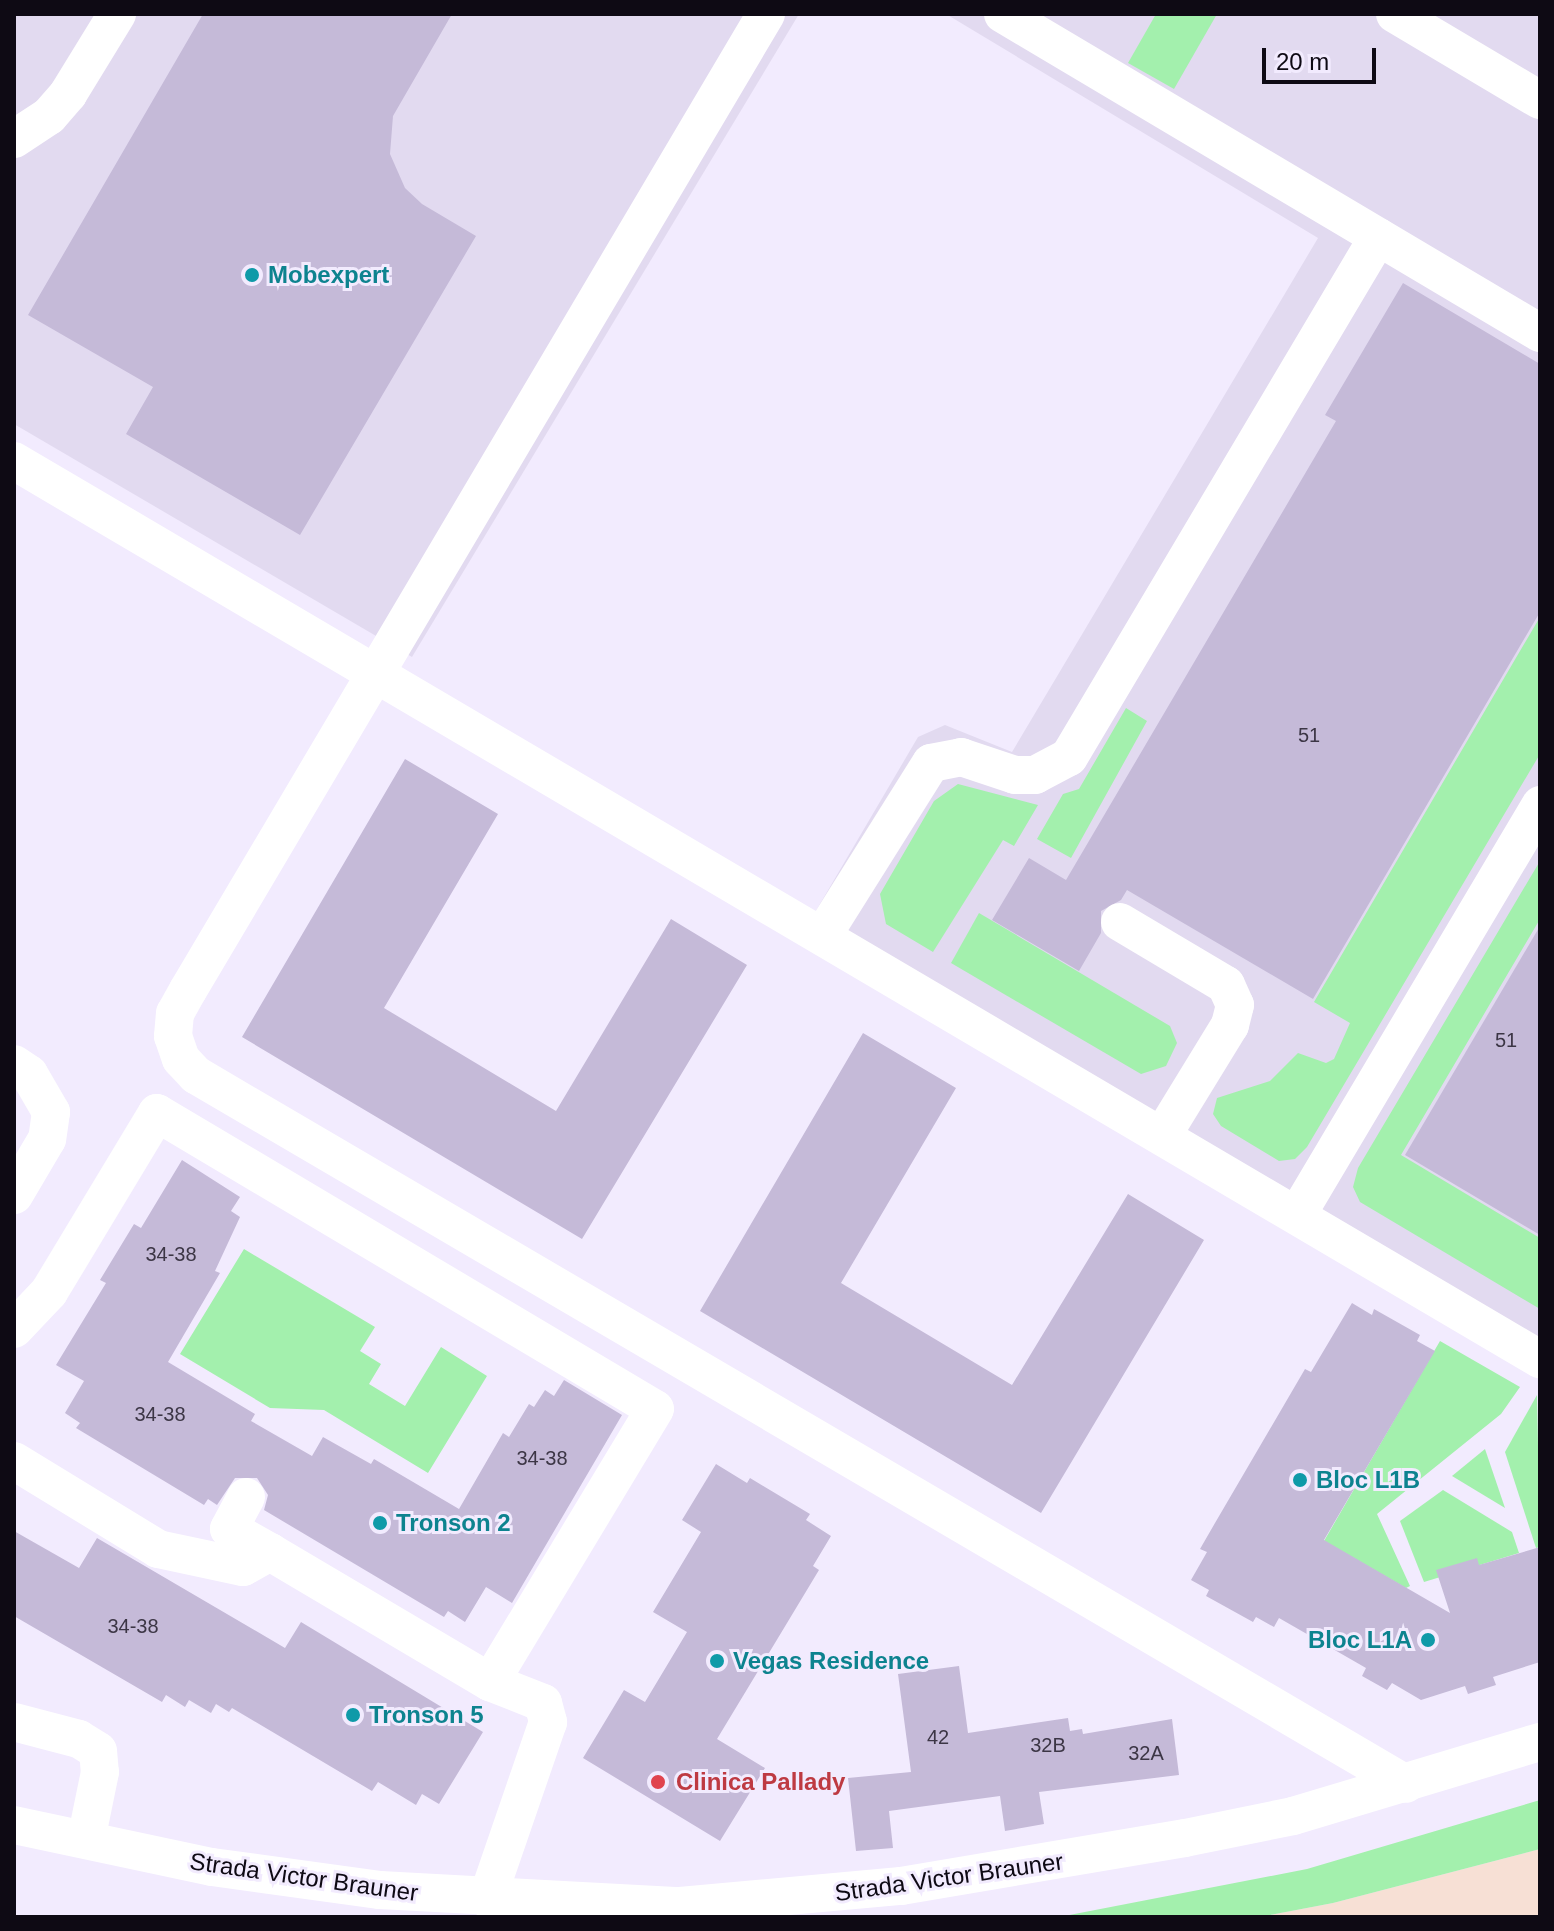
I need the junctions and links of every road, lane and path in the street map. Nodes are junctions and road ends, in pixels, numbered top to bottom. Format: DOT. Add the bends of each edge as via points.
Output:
graph roads {
  1 [pos="117,14"];
  2 [pos="766,14"];
  3 [pos="1003,14"];
  4 [pos="1395,14"];
  5 [pos="1540,100"];
  6 [pos="14,139"];
  7 [pos="1378,237"];
  8 [pos="1540,333"];
  9 [pos="14,461"];
  10 [pos="376,671"];
  11 [pos="1540,805"];
  12 [pos="1120,922"];
  13 [pos="823,935"];
  14 [pos="14,1064"];
  15 [pos="1162,1136"];
  16 [pos="14,1195"];
  17 [pos="1297,1215"];
  18 [pos="14,1329"];
  19 [pos="1540,1359"];
  20 [pos="14,1461"];
  21 [pos="246,1497"];
  22 [pos="270,1552"];
  23 [pos="490,1682"];
  24 [pos="14,1722"];
  25 [pos="1540,1742"];
  26 [pos="1406,1784"];
  27 [pos="20,1830"];
  28 [pos="86,1840"];
  29 [pos="487,1899"];
  1 -- 6 [label="street" via="68,94 49,116"];
  2 -- 10 [label="street"];
  3 -- 7 [label="street"];
  4 -- 5 [label="street"];
  7 -- 8 [label="street"];
  7 -- 13 [label="street" via="1069,757 1035,775 1015,775 961,757 931,763"];
  9 -- 10 [label="street"];
  10 -- 13 [label="street"];
  10 -- 26 [label="street" via="175,1013 173,1036 181,1059 210,1083"];
  11 -- 17 [label="street"];
  12 -- 15 [label="street" via="1226,985 1235,1005 1230,1025"];
  13 -- 15 [label="street"];
  14 -- 16 [label="street" via="29,1074 51,1112 47,1139"];
  15 -- 17 [label="street"];
  17 -- 19 [label="street"];
  18 -- 23 [label="street" via="49,1292 157,1113 655,1409"];
  20 -- 22 [label="street" via="158,1549 243,1567"];
  21 -- 22 [label="street" via="229,1529"];
  22 -- 23 [label="street"];
  23 -- 29 [label="street" via="543,1703 548,1722"];
  24 -- 28 [label="street" via="79,1739 98,1751 100,1772"];
  25 -- 26 [label="street, Strada Victor Brauner"];
  26 -- 29 [label="street, Strada Victor Brauner" via="1293,1816 1185,1838 901,1886 680,1906"];
  27 -- 28 [label="street, Strada Victor Brauner"];
  28 -- 29 [label="street, Strada Victor Brauner" via="286,1878"];
}
